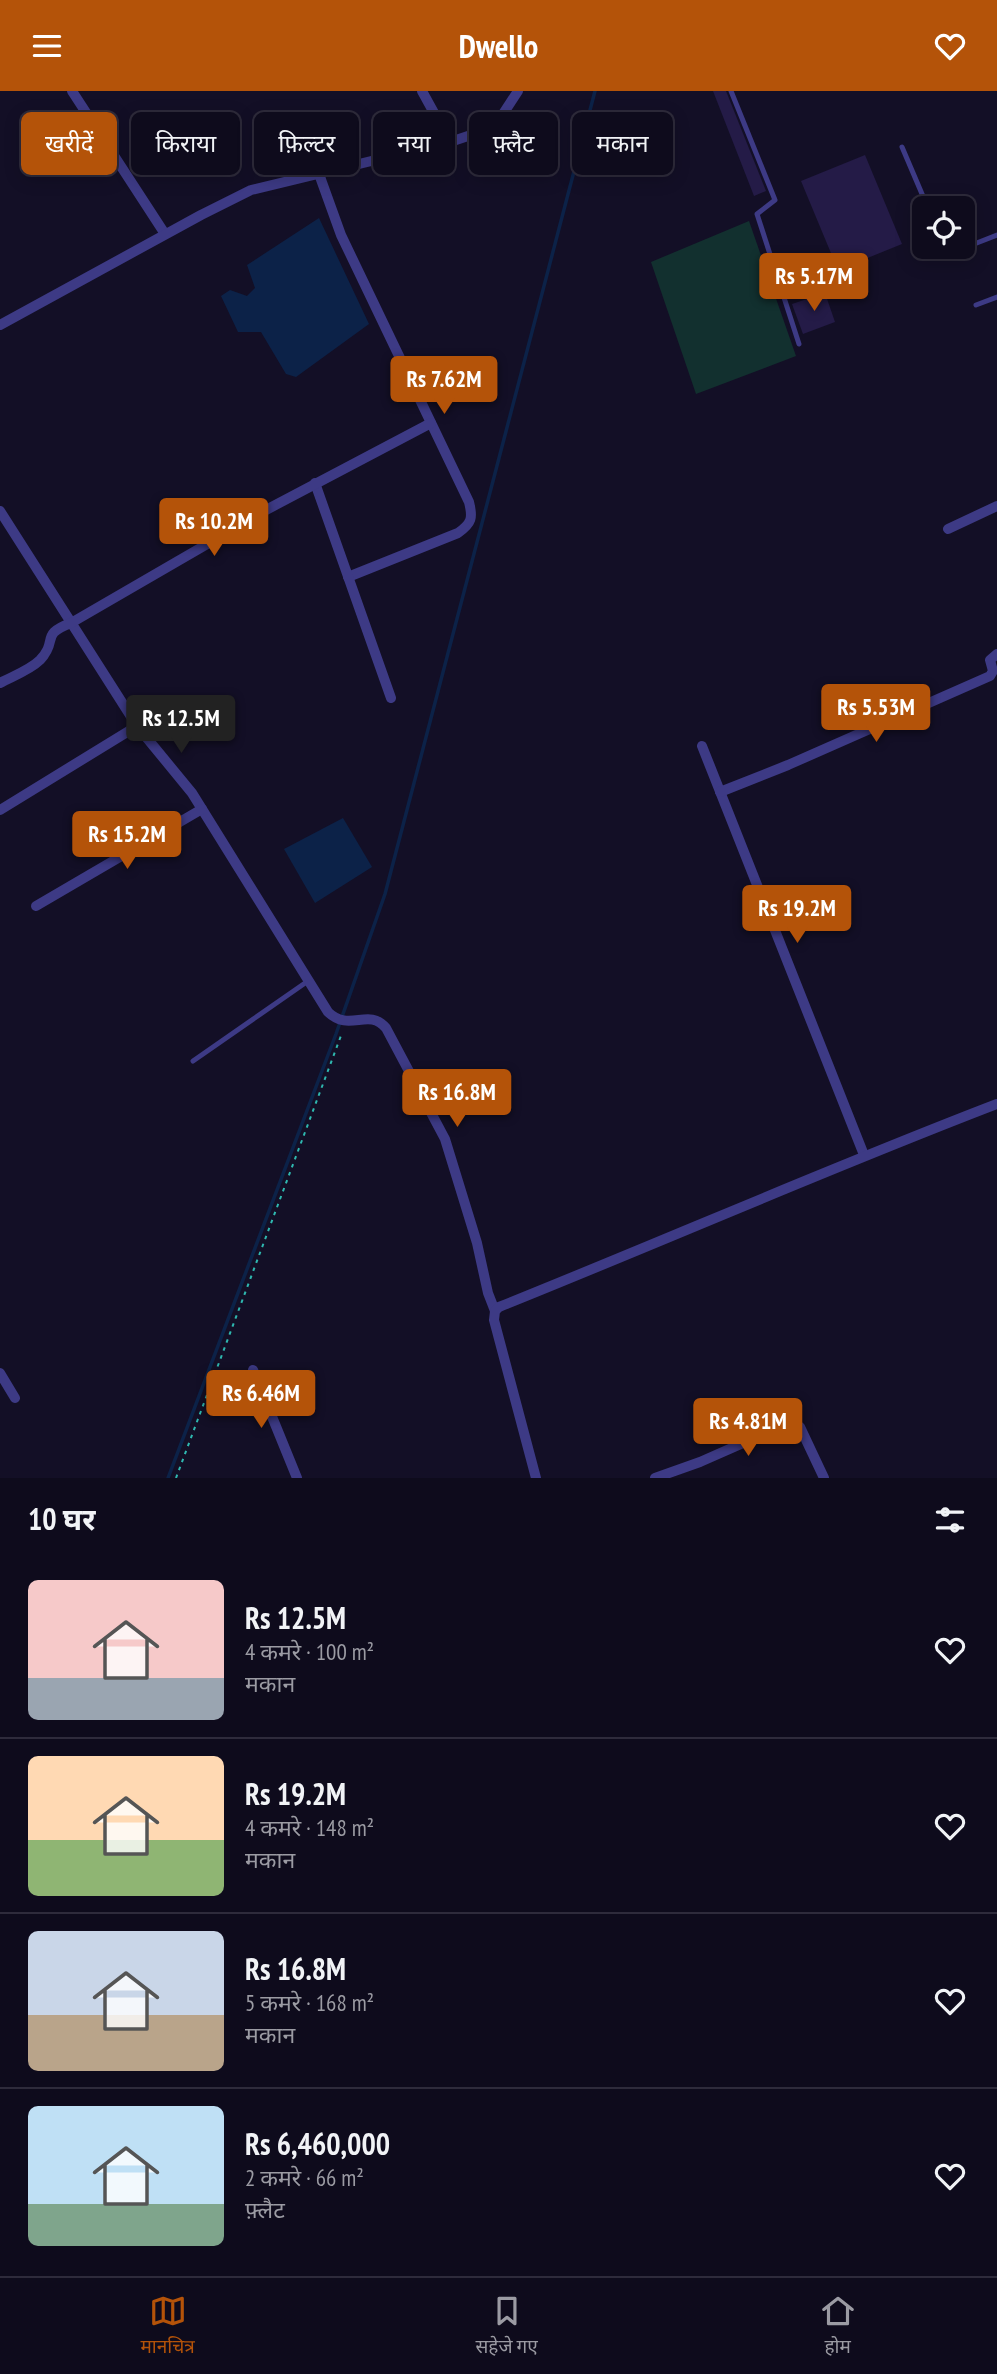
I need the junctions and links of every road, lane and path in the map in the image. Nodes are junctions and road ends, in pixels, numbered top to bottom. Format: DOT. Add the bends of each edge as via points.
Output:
graph roads {
  1 [pos="72,91"];
  2 [pos="422,91"];
  3 [pos="518,91"];
  4 [pos="731,91"];
  5 [pos="434,112"];
  6 [pos="455,140"];
  7 [pos="902,147"];
  8 [pos="315,175"];
  9 [pos="319,175"];
  10 [pos="923,196"];
  11 [pos="165,234"];
  12 [pos="997,235"];
  13 [pos="975,244"];
  14 [pos="997,297"];
  15 [pos="976,305"];
  16 [pos="0,325"];
  17 [pos="799,344"];
  18 [pos="430,423"];
  19 [pos="315,483"];
  20 [pos="997,506"];
  21 [pos="0,512"];
  22 [pos="948,529"];
  23 [pos="348,577"];
  24 [pos="71,623"];
  25 [pos="997,654"];
  26 [pos="0,683"];
  27 [pos="391,698"];
  28 [pos="136,726"];
  29 [pos="702,746"];
  30 [pos="720,792"];
  31 [pos="202,809"];
  32 [pos="0,810"];
  33 [pos="36,907"];
  34 [pos="308,981"];
  35 [pos="342,1021"];
  36 [pos="193,1061"];
  37 [pos="997,1104"];
  38 [pos="864,1155"];
  39 [pos="495,1311"];
  40 [pos="253,1370"];
  41 [pos="0,1373"];
  42 [pos="15,1398"];
  43 [pos="176,1478"];
  44 [pos="297,1478"];
  45 [pos="536,1478"];
  46 [pos="655,1478"];
  47 [pos="824,1478"];
  1 -- 11 [label="street"];
  2 -- 5 [label="street"];
  3 -- 6 [label="street" via="501,117 483,131"];
  4 -- 17 [label="lane" via="775,199 757,214"];
  7 -- 10 [label="lane"];
  8 -- 11 [label="street" via="251,190"];
  9 -- 18 [label="street" via="341,235"];
  11 -- 16 [label="street"];
  12 -- 13 [label="lane"];
  14 -- 15 [label="lane"];
  18 -- 19 [label="street"];
  18 -- 23 [label="street" via="469,502 470,525"];
  19 -- 23 [label="street"];
  19 -- 24 [label="street"];
  20 -- 22 [label="street"];
  21 -- 24 [label="street"];
  23 -- 27 [label="street"];
  24 -- 26 [label="street" via="53,631 49,648 36,664"];
  24 -- 28 [label="street"];
  25 -- 30 [label="street" via="990,660 990,675"];
  28 -- 31 [label="street"];
  28 -- 32 [label="street"];
  29 -- 30 [label="street"];
  30 -- 38 [label="street"];
  31 -- 33 [label="street"];
  31 -- 34 [label="street"];
  34 -- 35 [label="street" via="328,1012"];
  34 -- 36 [label="lane"];
  35 -- 39 [label="street" via="381,1022 438,1125"];
  35 -- 43 [label="path"];
  37 -- 38 [label="street"];
  38 -- 39 [label="street"];
  39 -- 45 [label="street"];
  40 -- 44 [label="street"];
  41 -- 42 [label="street"];
  46 -- 47 [label="street" via="793,1421"];
}
